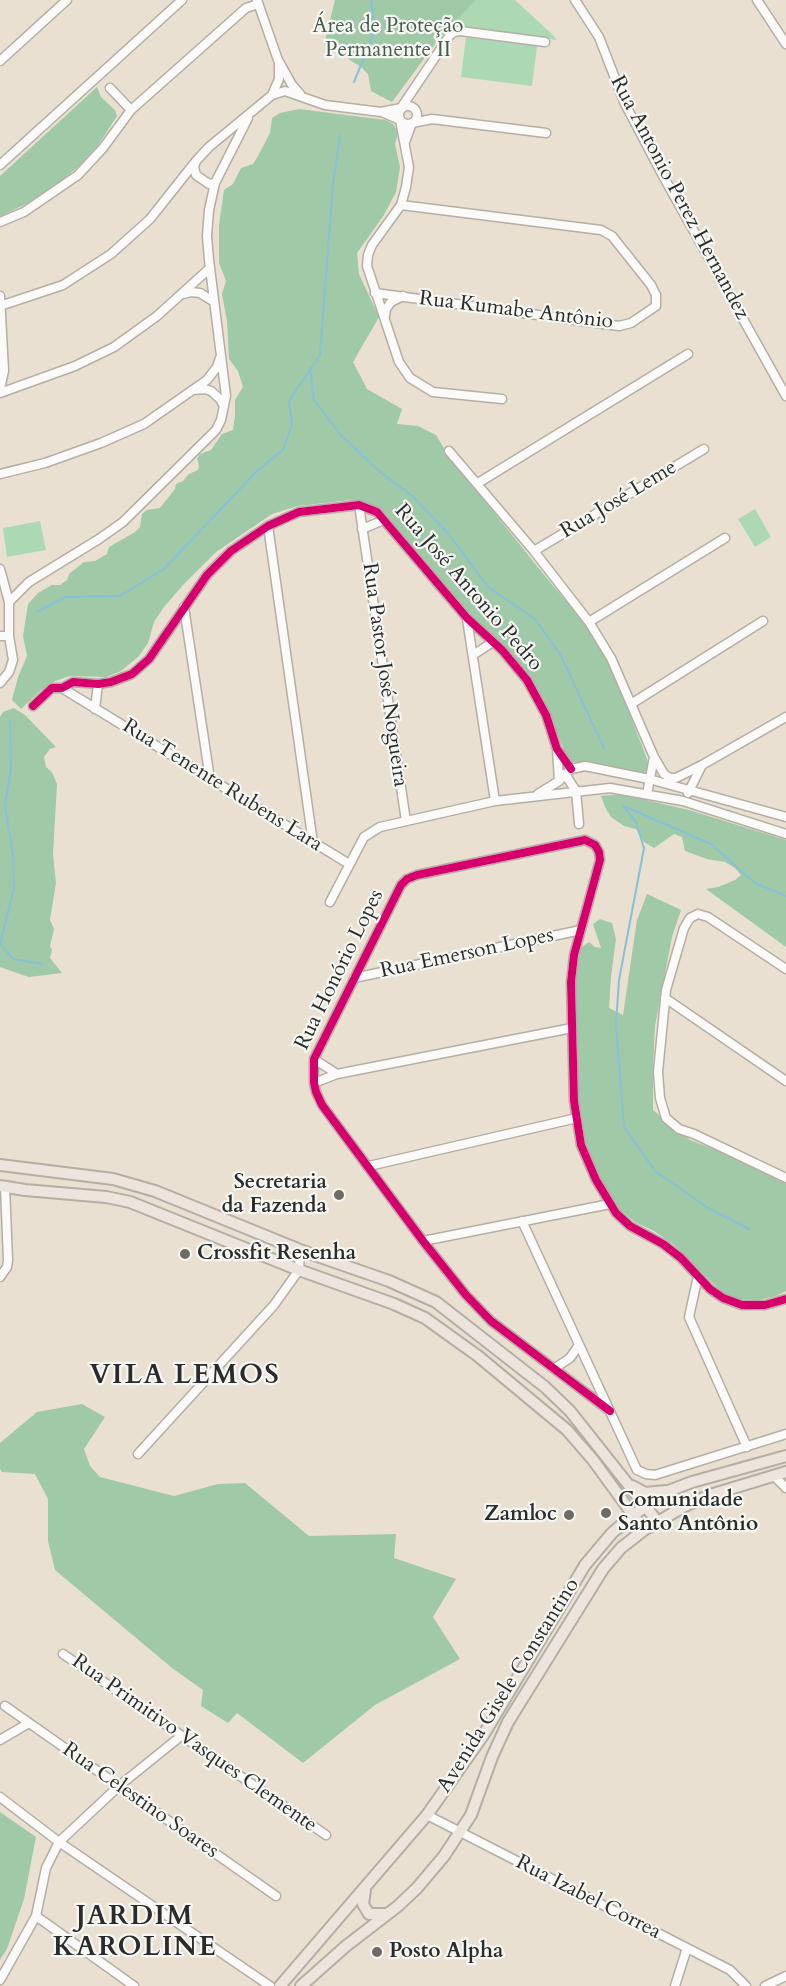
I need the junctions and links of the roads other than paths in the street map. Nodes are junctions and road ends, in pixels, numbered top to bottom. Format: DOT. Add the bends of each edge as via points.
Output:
graph roads {
  1 [pos="67,0"];
  2 [pos="182,0"];
  3 [pos="575,0"];
  4 [pos="757,0"];
  5 [pos="258,2"];
  6 [pos="545,42"];
  7 [pos="786,44"];
  8 [pos="279,60"];
  9 [pos="0,62"];
  10 [pos="291,83"];
  11 [pos="110,88"];
  12 [pos="415,89"];
  13 [pos="285,92"];
  14 [pos="272,95"];
  15 [pos="305,98"];
  16 [pos="401,108"];
  17 [pos="415,109"];
  18 [pos="131,110"];
  19 [pos="381,112"];
  20 [pos="249,115"];
  21 [pos="432,119"];
  22 [pos="400,120"];
  23 [pos="412,123"];
  24 [pos="546,133"];
  25 [pos="405,143"];
  26 [pos="209,147"];
  27 [pos="226,159"];
  28 [pos="196,161"];
  29 [pos="0,165"];
  30 [pos="215,183"];
  31 [pos="401,205"];
  32 [pos="0,222"];
  33 [pos="210,268"];
  34 [pos="375,292"];
  35 [pos="183,294"];
  36 [pos="0,296"];
  37 [pos="403,296"];
  38 [pos="213,301"];
  39 [pos="1,306"];
  40 [pos="385,316"];
  41 [pos="688,354"];
  42 [pos="220,358"];
  43 [pos="193,390"];
  44 [pos="0,391"];
  45 [pos="786,396"];
  46 [pos="502,399"];
  47 [pos="224,406"];
  48 [pos="704,449"];
  49 [pos="449,451"];
  50 [pos="0,474"];
  51 [pos="478,483"];
  52 [pos="359,505"];
  53 [pos="384,520"];
  54 [pos="268,526"];
  55 [pos="362,529"];
  56 [pos="724,538"];
  57 [pos="534,550"];
  58 [pos="0,569"];
  59 [pos="9,602"];
  60 [pos="184,607"];
  61 [pos="467,618"];
  62 [pos="763,621"];
  63 [pos="589,622"];
  64 [pos="5,636"];
  65 [pos="493,642"];
  66 [pos="473,655"];
  67 [pos="0,683"];
  68 [pos="98,684"];
  69 [pos="62,688"];
  70 [pos="631,704"];
  71 [pos="33,706"];
  72 [pos="95,709"];
  73 [pos="786,717"];
  74 [pos="557,749"];
  75 [pos="654,757"];
  76 [pos="702,765"];
  77 [pos="565,775"];
  78 [pos="210,779"];
  79 [pos="649,779"];
  80 [pos="576,790"];
  81 [pos="689,790"];
  82 [pos="646,794"];
  83 [pos="535,796"];
  84 [pos="495,801"];
  85 [pos="683,801"];
  86 [pos="786,817"];
  87 [pos="406,821"];
  88 [pos="579,824"];
  89 [pos="786,834"];
  90 [pos="314,843"];
  91 [pos="349,864"];
  92 [pos="330,902"];
  93 [pos="581,930"];
  94 [pos="786,969"];
  95 [pos="354,978"];
  96 [pos="665,998"];
  97 [pos="572,1028"];
  98 [pos="315,1059"];
  99 [pos="337,1074"];
  100 [pos="786,1081"];
  101 [pos="314,1083"];
  102 [pos="577,1118"];
  103 [pos="0,1165"];
  104 [pos="369,1166"];
  105 [pos="26,1170"];
  106 [pos="786,1178"];
  107 [pos="2,1186"];
  108 [pos="25,1190"];
  109 [pos="610,1204"];
  110 [pos="522,1221"];
  111 [pos="423,1241"];
  112 [pos="300,1251"];
  113 [pos="299,1270"];
  114 [pos="698,1276"];
  115 [pos="0,1277"];
  116 [pos="786,1299"];
  117 [pos="579,1345"];
  118 [pos="555,1368"];
  119 [pos="610,1411"];
  120 [pos="786,1434"];
  121 [pos="747,1447"];
  122 [pos="138,1454"];
  123 [pos="786,1456"];
  124 [pos="786,1472"];
  125 [pos="774,1476"];
  126 [pos="630,1484"];
  127 [pos="786,1488"];
  128 [pos="671,1490"];
  129 [pos="646,1506"];
  130 [pos="633,1515"];
  131 [pos="657,1521"];
  132 [pos="644,1530"];
  133 [pos="63,1654"];
  134 [pos="5,1706"];
  135 [pos="29,1723"];
  136 [pos="181,1736"];
  137 [pos="0,1740"];
  138 [pos="119,1786"];
  139 [pos="0,1797"];
  140 [pos="426,1815"];
  141 [pos="460,1833"];
  142 [pos="326,1835"];
  143 [pos="59,1842"];
  144 [pos="366,1887"];
  145 [pos="276,1896"];
  146 [pos="389,1914"];
  147 [pos="36,1916"];
  148 [pos="687,1948"];
  149 [pos="786,1976"];
  150 [pos="0,1980"];
  151 [pos="134,1986"];
  152 [pos="270,1986"];
  153 [pos="280,1986"];
  154 [pos="301,1986"];
  155 [pos="675,1986"];
  156 [pos="746,1986"];
  157 [pos="765,1986"];
  1 -- 9 [label="street"];
  2 -- 29 [label="street"];
  3 -- 45 [label="street, Rua Antonio Perez Hernandez" via="599,37 626,104 662,174"];
  4 -- 7 [label="street"];
  5 -- 8 [label="street"];
  5 -- 18 [label="street" via="246,8"];
  6 -- 12 [label="street" via="454,32"];
  8 -- 10 [label="street"];
  8 -- 14 [label="street" via="279,79"];
  10 -- 13 [label="street"];
  10 -- 15 [label="street"];
  11 -- 18 [label="street"];
  12 -- 16 [label="street"];
  12 -- 17 [label="street"];
  13 -- 14 [label="street"];
  13 -- 15 [label="street"];
  14 -- 20 [label="street"];
  15 -- 19 [label="street" via="325,105"];
  16 -- 17 [label="street"];
  16 -- 19 [label="street"];
  16 -- 22 [label="street"];
  17 -- 21 [label="street"];
  17 -- 23 [label="street"];
  18 -- 32 [label="street" via="78,175 24,212"];
  19 -- 22 [label="street"];
  20 -- 26 [label="street"];
  20 -- 27 [label="street"];
  21 -- 23 [label="street"];
  21 -- 24 [label="street"];
  22 -- 23 [label="street"];
  22 -- 25 [label="street"];
  23 -- 25 [label="street"];
  25 -- 31 [label="street" via="409,168"];
  26 -- 27 [label="street"];
  26 -- 28 [label="street"];
  27 -- 30 [label="street"];
  28 -- 30 [label="street" via="196,175 204,183"];
  28 -- 39 [label="street" via="150,219 111,254 63,285"];
  30 -- 33 [label="street" via="207,236"];
  31 -- 34 [label="street" via="368,255 367,266"];
  31 -- 37 [label="street, Rua Kumabe Antônio" via="600,230 612,236 651,285 657,302 654,309 619,326"];
  33 -- 35 [label="street"];
  33 -- 38 [label="street"];
  34 -- 37 [label="street, Rua Kumabe Antônio"];
  34 -- 40 [label="street"];
  35 -- 38 [label="street" via="200,293"];
  35 -- 44 [label="street" via="114,347 75,366"];
  36 -- 39 [label="street"];
  37 -- 40 [label="street, Rua Kumabe Antônio" via="391,302"];
  38 -- 42 [label="street"];
  39 -- 44 [label="street" via="4,371"];
  40 -- 46 [label="street" via="399,362 418,384 433,392"];
  41 -- 51 [label="street"];
  42 -- 43 [label="street" via="213,374"];
  42 -- 47 [label="street"];
  43 -- 47 [label="street" via="211,391"];
  43 -- 50 [label="street" via="144,424 101,443"];
  47 -- 59 [label="street" via="216,430 123,522 29,582"];
  48 -- 57 [label="street, Rua José Leme"];
  49 -- 51 [label="street"];
  51 -- 57 [label="street"];
  52 -- 53 [label="street, Rua José Antonio Pedro" via="377,512"];
  52 -- 54 [label="street" via="299,512"];
  52 -- 55 [label="street, Rua Pastor José Nogueira"];
  53 -- 55 [label="street"];
  53 -- 61 [label="street, Rua José Antonio Pedro"];
  54 -- 60 [label="street" via="231,551"];
  54 -- 90 [label="street"];
  55 -- 87 [label="street, Rua Pastor José Nogueira"];
  56 -- 63 [label="street"];
  57 -- 63 [label="street"];
  58 -- 59 [label="street"];
  59 -- 64 [label="street"];
  60 -- 68 [label="street" via="132,674"];
  60 -- 78 [label="street"];
  61 -- 65 [label="street, Rua José Antonio Pedro"];
  61 -- 66 [label="street"];
  62 -- 70 [label="street"];
  63 -- 70 [label="street" via="611,658"];
  64 -- 67 [label="street" via="13,649 13,660"];
  65 -- 66 [label="street"];
  65 -- 74 [label="street, Rua José Antonio Pedro" via="527,680 546,715"];
  66 -- 84 [label="street"];
  68 -- 69 [label="street" via="73,682"];
  68 -- 72 [label="street"];
  69 -- 71 [label="street" via="52,688"];
  69 -- 72 [label="street, Rua Tenente Rubens Lara"];
  70 -- 75 [label="street"];
  72 -- 78 [label="street, Rua Tenente Rubens Lara"];
  73 -- 76 [label="street"];
  74 -- 77 [label="street, Rua José Antonio Pedro"];
  74 -- 77 [label="street, Rua José Antonio Pedro"];
  75 -- 76 [label="street" via="670,778"];
  75 -- 79 [label="street"];
  76 -- 81 [label="street"];
  77 -- 79 [label="street" via="585,766"];
  77 -- 80 [label="street, Rua José Antonio Pedro"];
  77 -- 83 [label="street"];
  78 -- 90 [label="street, Rua Tenente Rubens Lara"];
  79 -- 81 [label="street"];
  79 -- 82 [label="street"];
  80 -- 82 [label="street" via="610,788"];
  80 -- 83 [label="street"];
  80 -- 88 [label="street, Rua José Antonio Pedro"];
  81 -- 85 [label="street"];
  81 -- 86 [label="street"];
  82 -- 85 [label="street"];
  83 -- 84 [label="street"];
  84 -- 87 [label="street"];
  85 -- 89 [label="street"];
  87 -- 91 [label="street" via="380,827 364,837"];
  90 -- 91 [label="street, Rua Tenente Rubens Lara"];
  91 -- 92 [label="street"];
  93 -- 95 [label="street, Rua Emerson Lopes"];
  93 -- 95 [label="street, Rua Honório Lopes" via="600,860 595,845 585,840 408,879 401,885"];
  93 -- 97 [label="street" via="571,982"];
  94 -- 96 [label="street" via="698,914 684,928"];
  95 -- 98 [label="street, Rua Honório Lopes"];
  96 -- 100 [label="street"];
  96 -- 106 [label="street" via="658,1072 666,1118 679,1129"];
  97 -- 99 [label="street"];
  97 -- 102 [label="street"];
  98 -- 99 [label="street"];
  98 -- 101 [label="street, Rua Honório Lopes"];
  99 -- 101 [label="street"];
  101 -- 104 [label="street" via="322,1105"];
  102 -- 104 [label="street"];
  102 -- 109 [label="street" via="581,1145"];
  103 -- 105 [label="main road"];
  104 -- 111 [label="street"];
  105 -- 108 [label="main road"];
  105 -- 112 [label="main road" via="113,1179 155,1191"];
  107 -- 108 [label="main road"];
  107 -- 115 [label="street" via="8,1260"];
  108 -- 113 [label="main road" via="130,1202"];
  109 -- 110 [label="street"];
  109 -- 114 [label="street" via="630,1226 663,1244"];
  110 -- 111 [label="street"];
  110 -- 117 [label="street"];
  111 -- 118 [label="street" via="491,1321"];
  112 -- 113 [label="street"];
  112 -- 126 [label="main road" via="389,1281 436,1302 545,1387"];
  113 -- 122 [label="street" via="274,1305"];
  113 -- 130 [label="main road" via="425,1318 460,1343 567,1430"];
  114 -- 116 [label="street" via="723,1298 742,1305 765,1305"];
  114 -- 121 [label="street" via="689,1317"];
  117 -- 118 [label="street" via="570,1358"];
  117 -- 119 [label="street"];
  118 -- 119 [label="street"];
  119 -- 121 [label="street" via="637,1470 646,1474 655,1475"];
  120 -- 121 [label="street"];
  123 -- 128 [label="main road, Avenida Gisele Constantino"];
  124 -- 125 [label="main road, Avenida Gisele Constantino"];
  125 -- 127 [label="street"];
  125 -- 131 [label="main road, Avenida Gisele Constantino" via="710,1495"];
  126 -- 128 [label="main road" via="645,1493"];
  126 -- 129 [label="main road"];
  128 -- 129 [label="main road, Avenida Gisele Constantino"];
  129 -- 130 [label="main road, Avenida Gisele Constantino"];
  129 -- 131 [label="main road"];
  130 -- 132 [label="main road"];
  130 -- 140 [label="main road, Avenida Gisele Constantino" via="585,1565 484,1734"];
  131 -- 132 [label="main road, Avenida Gisele Constantino"];
  132 -- 141 [label="main road, Avenida Gisele Constantino" via="603,1569 508,1722"];
  133 -- 136 [label="street, Rua Primitivo Vasques Clemente"];
  134 -- 135 [label="street, Rua Celestino Soares"];
  135 -- 137 [label="street"];
  135 -- 138 [label="street, Rua Celestino Soares"];
  136 -- 138 [label="street"];
  136 -- 142 [label="street, Rua Primitivo Vasques Clemente"];
  138 -- 143 [label="street"];
  138 -- 145 [label="street, Rua Celestino Soares"];
  139 -- 143 [label="street"];
  140 -- 141 [label="street, Rua Izabel Correa"];
  140 -- 144 [label="main road, Avenida Gisele Constantino"];
  141 -- 146 [label="main road, Avenida Gisele Constantino" via="417,1888"];
  141 -- 148 [label="street, Rua Izabel Correa"];
  143 -- 147 [label="street" via="46,1868"];
  143 -- 152 [label="street"];
  144 -- 146 [label="main road" via="362,1902 369,1914"];
  144 -- 153 [label="main road, Avenida Gisele Constantino"];
  146 -- 154 [label="main road, Avenida Gisele Constantino" via="345,1946"];
  147 -- 150 [label="street"];
  147 -- 151 [label="street"];
  148 -- 155 [label="street"];
  148 -- 156 [label="street, Rua Izabel Correa" via="730,1970"];
  149 -- 157 [label="street"];
}
